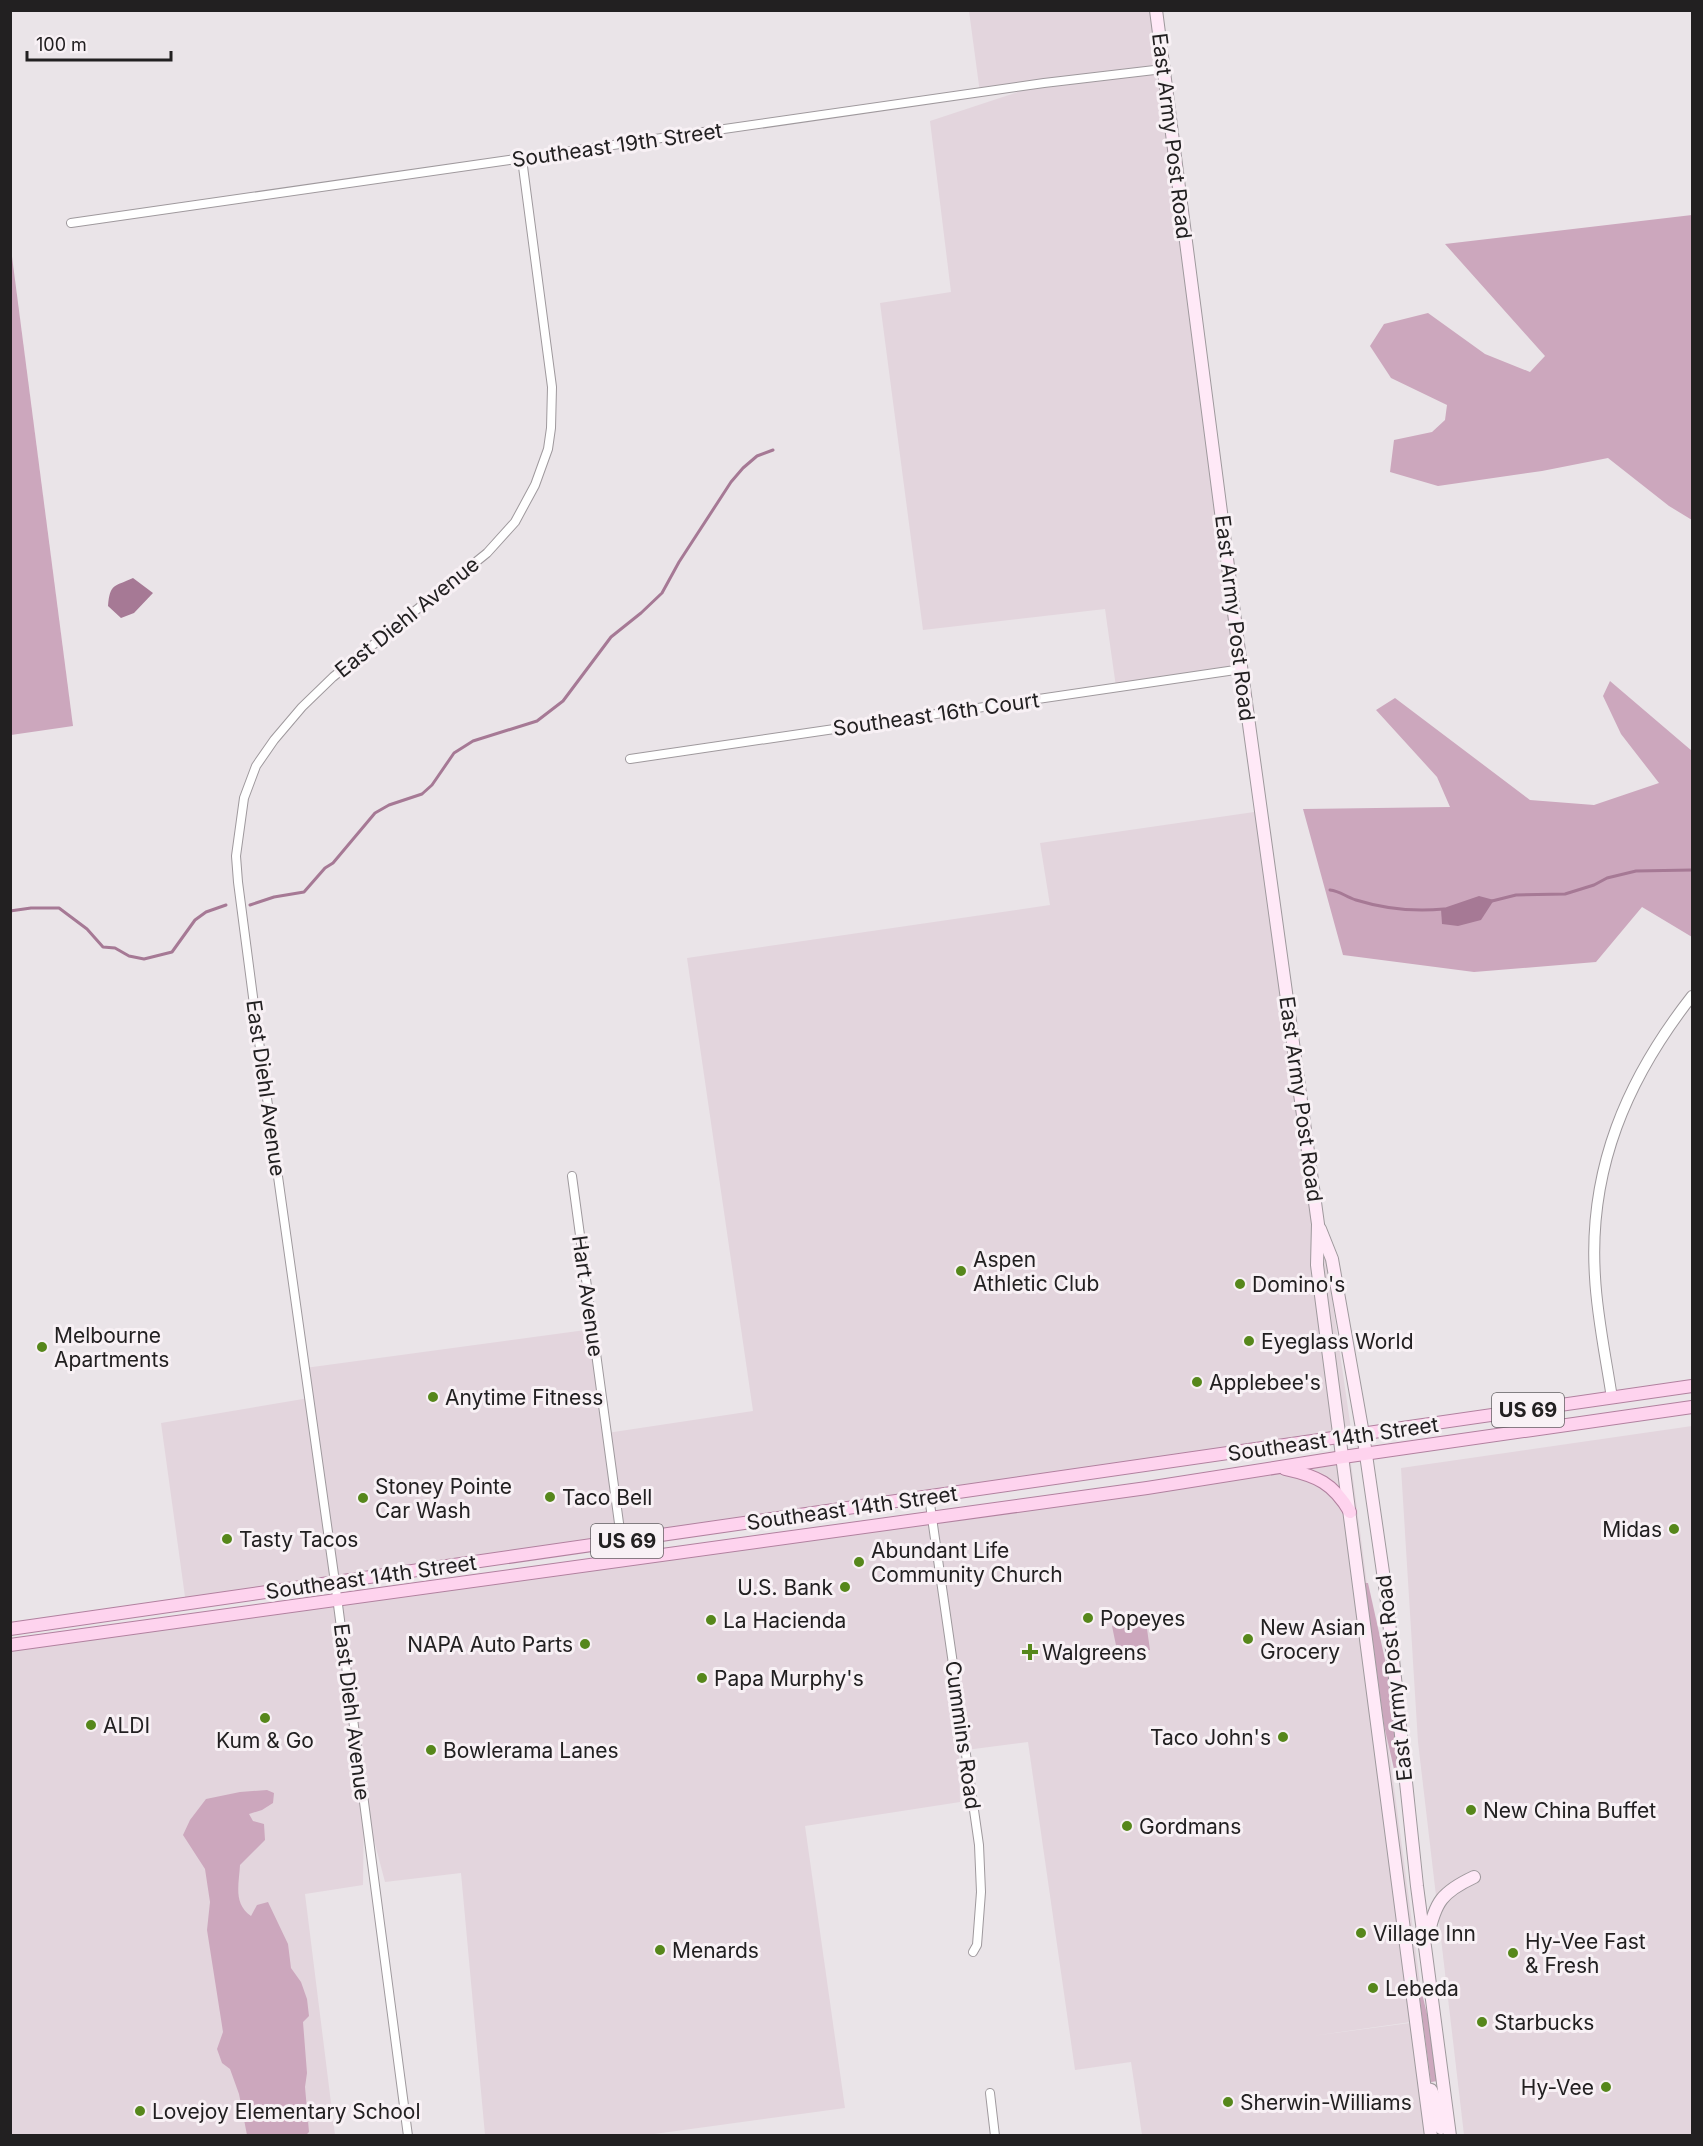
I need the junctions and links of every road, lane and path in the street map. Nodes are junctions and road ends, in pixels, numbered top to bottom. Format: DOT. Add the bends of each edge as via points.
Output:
graph roads {
  1 [pos="1156,10"];
  2 [pos="1163,69"];
  3 [pos="522,159"];
  4 [pos="71,223"];
  5 [pos="1242,669"];
  6 [pos="630,759"];
  7 [pos="1692,996"];
  8 [pos="572,1176"];
  9 [pos="1318,1224"];
  10 [pos="1692,1386"];
  11 [pos="1612,1398"];
  12 [pos="1692,1407"];
  13 [pos="1363,1434"];
  14 [pos="1340,1437"];
  15 [pos="1366,1454"];
  16 [pos="1343,1457"];
  17 [pos="1278,1467"];
  18 [pos="929,1497"];
  19 [pos="1350,1512"];
  20 [pos="932,1517"];
  21 [pos="621,1541"];
  22 [pos="624,1560"];
  23 [pos="335,1582"];
  24 [pos="338,1599"];
  25 [pos="10,1629"];
  26 [pos="10,1645"];
  27 [pos="1474,1877"];
  28 [pos="1426,1946"];
  29 [pos="973,1952"];
  30 [pos="1425,2089"];
  31 [pos="990,2093"];
  32 [pos="408,2136"];
  33 [pos="995,2136"];
  34 [pos="1431,2136"];
  35 [pos="1442,2136"];
  36 [pos="1450,2136"];
  1 -- 2 [label="main road, East Army Post Road"];
  2 -- 3 [label="street, Southeast 19th Street"];
  2 -- 5 [label="main road, East Army Post Road"];
  3 -- 4 [label="street, Southeast 19th Street"];
  3 -- 23 [label="street, East Diehl Avenue" via="552,387 550,439 542,469 515,522 488,553 333,677 302,707 256,766 240,812 238,882"];
  5 -- 6 [label="street, Southeast 16th Court"];
  5 -- 9 [label="main road, East Army Post Road"];
  7 -- 11 [label="street" via="1656,1044 1636,1080 1619,1117 1598,1196 1594,1276"];
  8 -- 21 [label="street, Hart Avenue"];
  9 -- 13 [label="main road, East Army Post Road" via="1332,1259"];
  9 -- 14 [label="main road, East Army Post Road" via="1317,1265"];
  10 -- 11 [label="main road, Southeast 14th Street / US 69"];
  11 -- 13 [label="main road, Southeast 14th Street / US 69"];
  12 -- 15 [label="main road, Southeast 14th Street / US 69"];
  13 -- 14 [label="main road, Southeast 14th Street / US 69"];
  13 -- 15 [label="main road, East Army Post Road"];
  14 -- 16 [label="main road, East Army Post Road"];
  14 -- 18 [label="main road, Southeast 14th Street / US 69"];
  15 -- 16 [label="main road, Southeast 14th Street / US 69"];
  15 -- 28 [label="main road, East Army Post Road" via="1386,1593"];
  16 -- 17 [label="main road, Southeast 14th Street / US 69"];
  16 -- 19 [label="main road, East Army Post Road"];
  17 -- 19 [label="main road" via="1311,1474 1333,1488"];
  17 -- 20 [label="main road, Southeast 14th Street / US 69"];
  18 -- 20 [label="street, Cummins Road"];
  18 -- 21 [label="main road, Southeast 14th Street / US 69"];
  19 -- 30 [label="main road, East Army Post Road"];
  20 -- 22 [label="main road, Southeast 14th Street / US 69"];
  20 -- 29 [label="street, Cummins Road" via="979,1845 981,1892 977,1945"];
  21 -- 22 [label="street, Hart Avenue"];
  21 -- 23 [label="main road, Southeast 14th Street / US 69"];
  22 -- 24 [label="main road, Southeast 14th Street / US 69"];
  23 -- 24 [label="street, East Diehl Avenue"];
  23 -- 25 [label="main road, Southeast 14th Street / US 69"];
  24 -- 26 [label="main road, Southeast 14th Street / US 69"];
  24 -- 32 [label="street, East Diehl Avenue"];
  27 -- 28 [label="main road" via="1439,1901"];
  28 -- 36 [label="main road, East Army Post Road"];
  30 -- 34 [label="main road, East Army Post Road"];
  30 -- 35 [label="main road" via="1435,2097"];
  31 -- 33 [label="street"];
}
